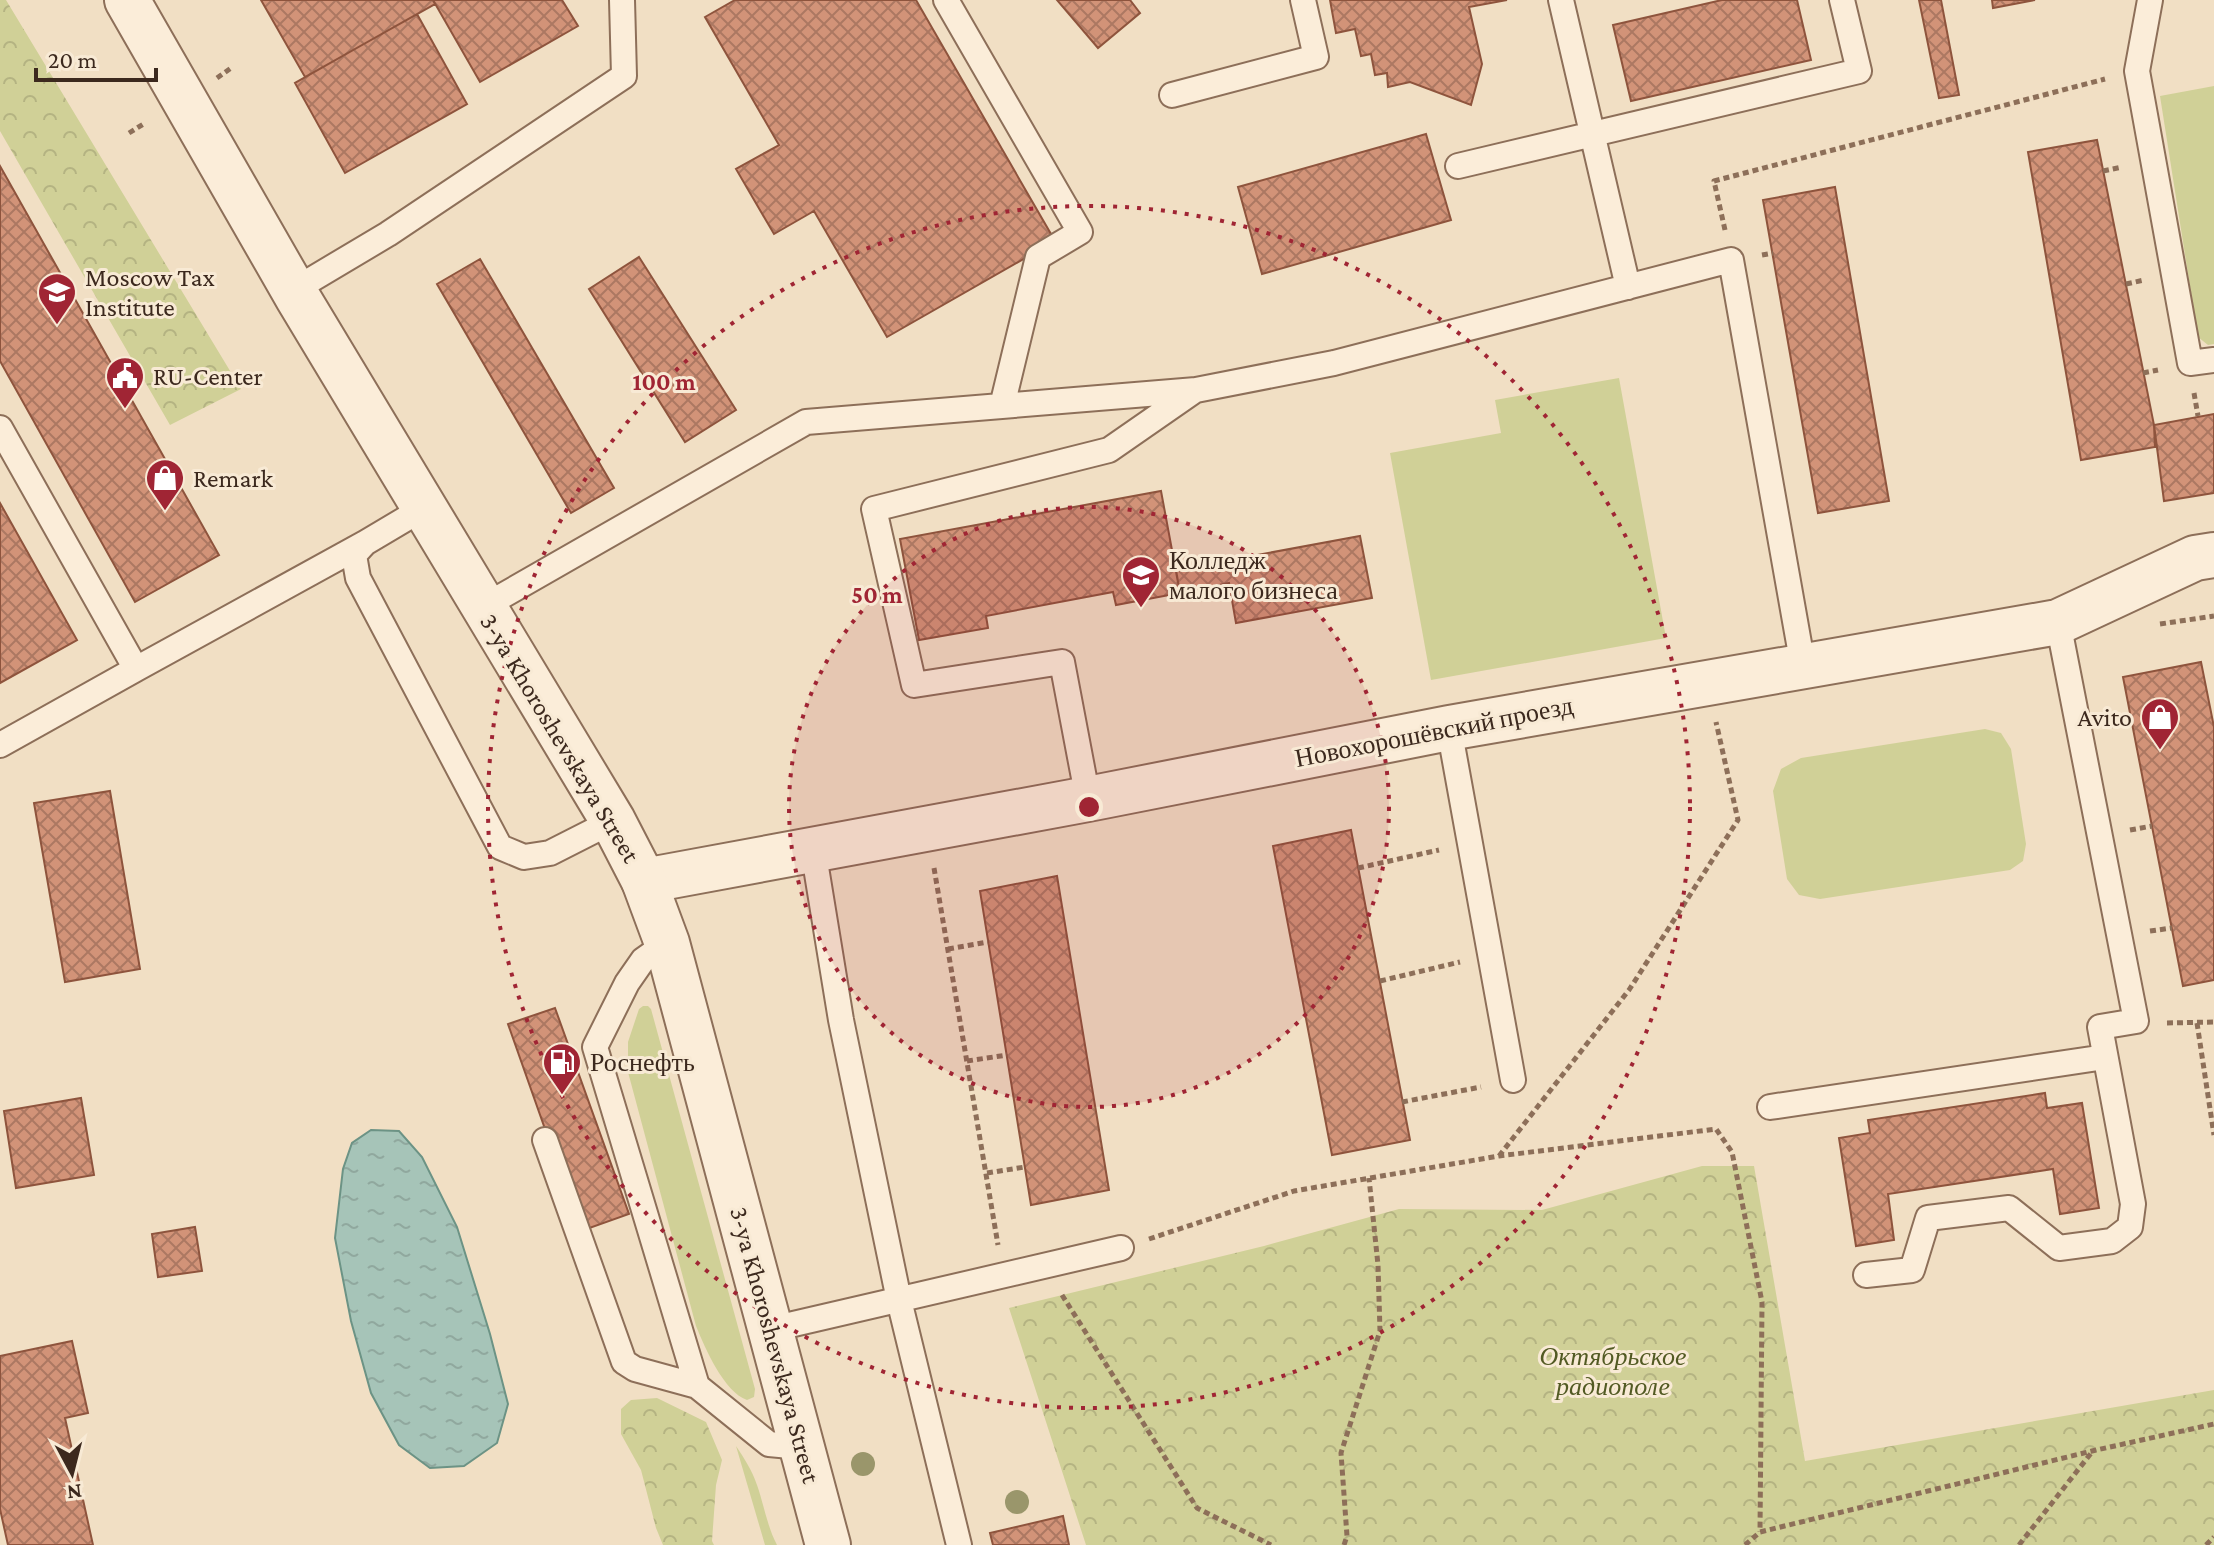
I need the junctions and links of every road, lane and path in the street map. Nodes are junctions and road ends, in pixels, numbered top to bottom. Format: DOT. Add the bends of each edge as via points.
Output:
graph roads {
  1 [pos="127,0"];
  2 [pos="622,0"];
  3 [pos="946,0"];
  4 [pos="1303,0"];
  5 [pos="1561,0"];
  6 [pos="1842,0"];
  7 [pos="2150,0"];
  8 [pos="231,68"];
  9 [pos="2137,71"];
  10 [pos="216,78"];
  11 [pos="1172,95"];
  12 [pos="145,123"];
  13 [pos="129,133"];
  14 [pos="1592,134"];
  15 [pos="1458,166"];
  16 [pos="1773,253"];
  17 [pos="1731,260"];
  18 [pos="1628,287"];
  19 [pos="294,290"];
  20 [pos="2214,360"];
  21 [pos="1196,390"];
  22 [pos="1002,406"];
  23 [pos="0,428"];
  24 [pos="424,508"];
  25 [pos="365,543"];
  26 [pos="2214,555"];
  27 [pos="483,607"];
  28 [pos="2058,622"];
  29 [pos="1803,666"];
  30 [pos="136,669"];
  31 [pos="1706,682"];
  32 [pos="1449,728"];
  33 [pos="0,745"];
  34 [pos="1088,799"];
  35 [pos="613,821"];
  36 [pos="927,828"];
  37 [pos="1470,843"];
  38 [pos="813,849"];
  39 [pos="1358,868"];
  40 [pos="644,881"];
  41 [pos="988,942"];
  42 [pos="667,943"];
  43 [pos="948,949"];
  44 [pos="1491,955"];
  45 [pos="1380,981"];
  46 [pos="2136,1021"];
  47 [pos="2214,1022"];
  48 [pos="2197,1023"];
  49 [pos="1007,1055"];
  50 [pos="2105,1057"];
  51 [pos="967,1061"];
  52 [pos="1513,1080"];
  53 [pos="1402,1102"];
  54 [pos="1770,1107"];
  55 [pos="2214,1135"];
  56 [pos="545,1140"];
  57 [pos="1499,1156"];
  58 [pos="1025,1167"];
  59 [pos="987,1173"];
  60 [pos="1369,1178"];
  61 [pos="1121,1248"];
  62 [pos="1043,1267"];
  63 [pos="1866,1275"];
  64 [pos="1002,1276"];
  65 [pos="899,1300"];
  66 [pos="772,1329"];
  67 [pos="697,1386"];
  68 [pos="2214,1424"];
  69 [pos="801,1447"];
  70 [pos="2092,1451"];
  71 [pos="1760,1532"];
  72 [pos="2214,1537"];
  73 [pos="828,1545"];
  74 [pos="959,1545"];
  75 [pos="1271,1545"];
  76 [pos="1344,1545"];
  77 [pos="1745,1545"];
  78 [pos="2019,1545"];
  79 [pos="2206,1545"];
  1 -- 19 [label="street, 3-ya Khoroshevskaya Street"];
  2 -- 19 [label="lane" via="624,76 388,234"];
  3 -- 22 [label="lane" via="1080,232 1038,257"];
  4 -- 11 [label="lane" via="1316,57"];
  5 -- 14 [label="lane"];
  6 -- 14 [label="lane" via="1859,71"];
  7 -- 9 [label="lane"];
  8 -- 10 [label="path"];
  9 -- 17 [label="path" via="1714,181"];
  9 -- 20 [label="lane" via="2190,363"];
  12 -- 13 [label="path"];
  14 -- 15 [label="lane"];
  14 -- 18 [label="lane"];
  16 -- 17 [label="path"];
  17 -- 18 [label="lane"];
  17 -- 29 [label="lane"];
  18 -- 21 [label="lane" via="1334,363"];
  19 -- 24 [label="street, 3-ya Khoroshevskaya Street"];
  21 -- 22 [label="lane"];
  21 -- 34 [label="lane" via="1109,450 874,509 914,685 1062,662"];
  22 -- 27 [label="lane" via="806,422"];
  23 -- 30 [label="lane"];
  24 -- 25 [label="lane"];
  24 -- 27 [label="street, 3-ya Khoroshevskaya Street"];
  25 -- 30 [label="lane"];
  25 -- 35 [label="lane" via="354,555 358,578 500,847 524,857 550,853"];
  26 -- 28 [label="street, Новохорошёвский проезд" via="2195,558"];
  27 -- 35 [label="street, 3-ya Khoroshevskaya Street"];
  28 -- 29 [label="street, Новохорошёвский проезд"];
  28 -- 46 [label="lane"];
  29 -- 31 [label="street, Новохорошёвский проезд"];
  30 -- 33 [label="lane"];
  31 -- 32 [label="street, Новохорошёвский проезд"];
  31 -- 57 [label="path" via="1738,820 1629,990"];
  32 -- 34 [label="street, Новохорошёвский проезд"];
  32 -- 37 [label="lane"];
  34 -- 36 [label="street, Новохорошёвский проезд"];
  35 -- 40 [label="street, 3-ya Khoroshevskaya Street"];
  36 -- 38 [label="street, Новохорошёвский проезд"];
  36 -- 43 [label="path"];
  37 -- 39 [label="path"];
  37 -- 44 [label="lane"];
  38 -- 40 [label="street, Новохорошёвский проезд"];
  38 -- 65 [label="lane" via="841,1020"];
  40 -- 42 [label="street, 3-ya Khoroshevskaya Street"];
  41 -- 43 [label="path"];
  42 -- 66 [label="street, 3-ya Khoroshevskaya Street"];
  42 -- 67 [label="lane" via="643,960 627,983 595,1047"];
  43 -- 51 [label="path"];
  44 -- 45 [label="path"];
  44 -- 52 [label="lane"];
  46 -- 48 [label="path"];
  46 -- 50 [label="lane" via="2100,1027"];
  47 -- 48 [label="path"];
  48 -- 55 [label="path"];
  49 -- 51 [label="path"];
  50 -- 54 [label="lane"];
  50 -- 63 [label="lane" via="2133,1204 2130,1227 2112,1241 2059,1248 2009,1208 1928,1218 1912,1270"];
  51 -- 59 [label="path"];
  52 -- 53 [label="path"];
  56 -- 67 [label="lane" via="624,1362"];
  57 -- 60 [label="path"];
  57 -- 71 [label="path" via="1716,1129 1732,1152 1762,1302"];
  58 -- 59 [label="path"];
  59 -- 64 [label="path"];
  60 -- 61 [label="path" via="1294,1191"];
  60 -- 76 [label="path" via="1380,1331 1341,1453"];
  61 -- 62 [label="lane"];
  62 -- 64 [label="lane"];
  62 -- 75 [label="path" via="1197,1508"];
  64 -- 65 [label="lane"];
  65 -- 66 [label="lane"];
  65 -- 74 [label="lane"];
  66 -- 69 [label="street, 3-ya Khoroshevskaya Street"];
  67 -- 69 [label="lane" via="769,1444"];
  68 -- 70 [label="path"];
  69 -- 73 [label="street, 3-ya Khoroshevskaya Street"];
  70 -- 71 [label="path"];
  70 -- 78 [label="path"];
  71 -- 77 [label="path"];
  72 -- 79 [label="path"];
}
